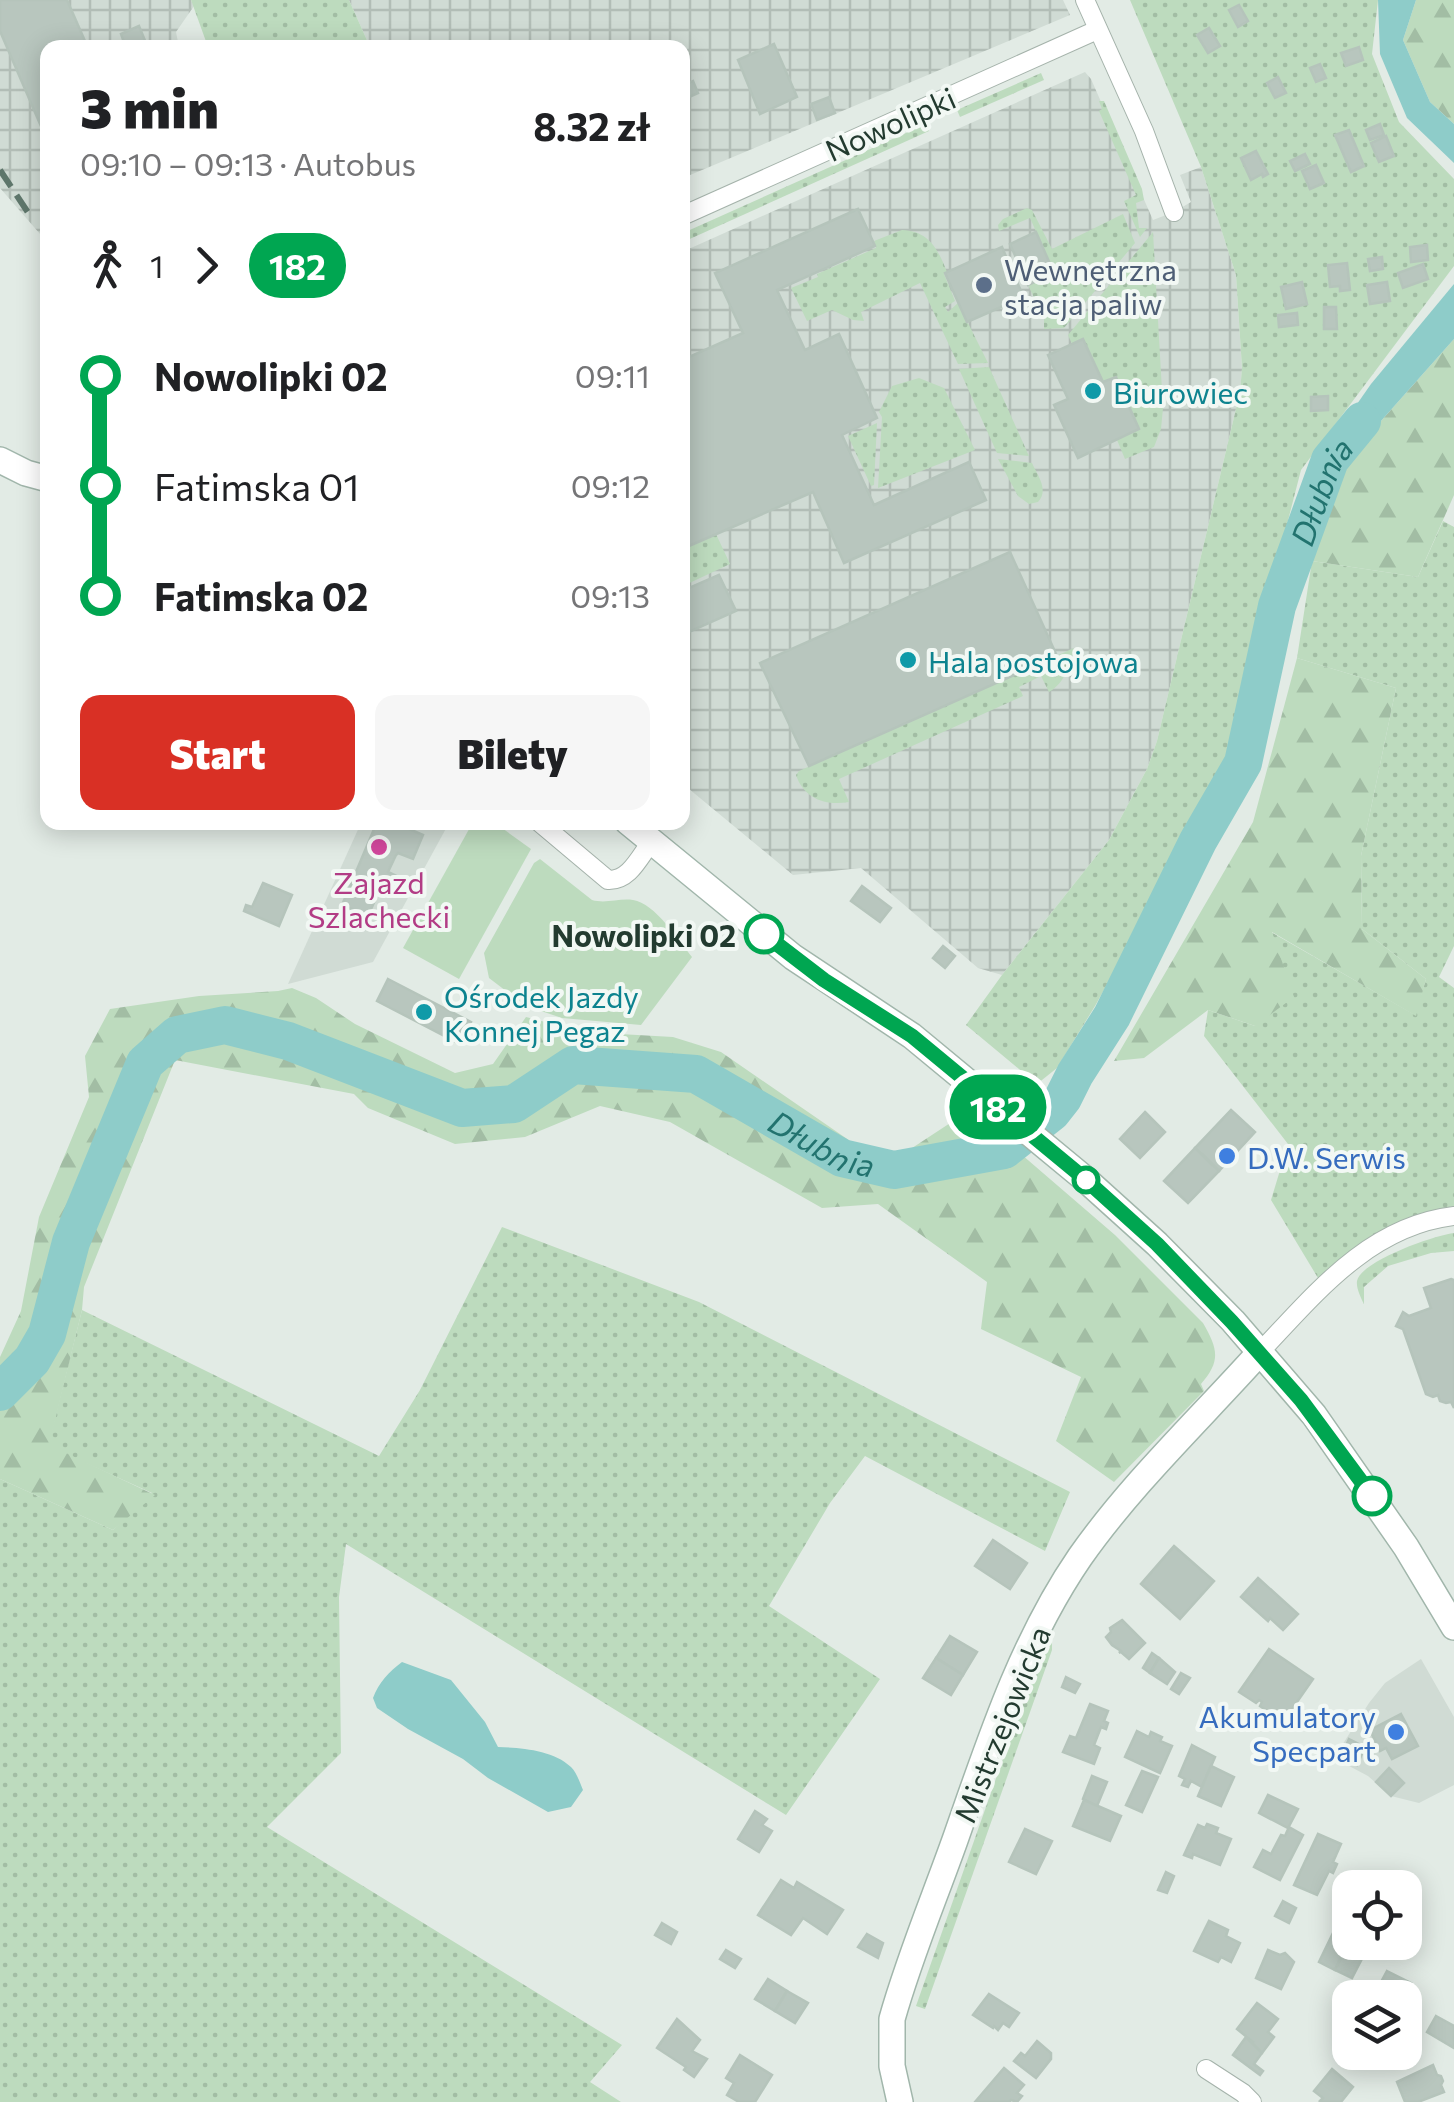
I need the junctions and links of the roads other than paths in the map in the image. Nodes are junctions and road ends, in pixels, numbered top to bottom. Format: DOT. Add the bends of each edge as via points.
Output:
graph roads {
  1 [pos="1085,0"];
  2 [pos="1098,30"];
  3 [pos="690,212"];
  4 [pos="1174,212"];
  5 [pos="0,460"];
  6 [pos="40,477"];
  7 [pos="549,830"];
  8 [pos="637,830"];
  9 [pos="651,842"];
  10 [pos="1454,1216"];
  11 [pos="1260,1352"];
  12 [pos="1454,1627"];
  13 [pos="1206,2069"];
  14 [pos="900,2102"];
  15 [pos="1252,2102"];
  1 -- 2 [label="street"];
  2 -- 3 [label="street, Nowolipki"];
  2 -- 4 [label="street"];
  5 -- 6 [label="main road"];
  7 -- 9 [label="street" via="614,881"];
  8 -- 9 [label="main road"];
  9 -- 11 [label="main road" via="792,958 912,1036 1058,1157 1157,1244"];
  10 -- 11 [label="street" via="1405,1230 1356,1257"];
  11 -- 12 [label="main road" via="1351,1466"];
  11 -- 14 [label="main road, Mistrzejowicka" via="1083,1553 1020,1667 892,2019"];
  13 -- 15 [label="street"];
}
